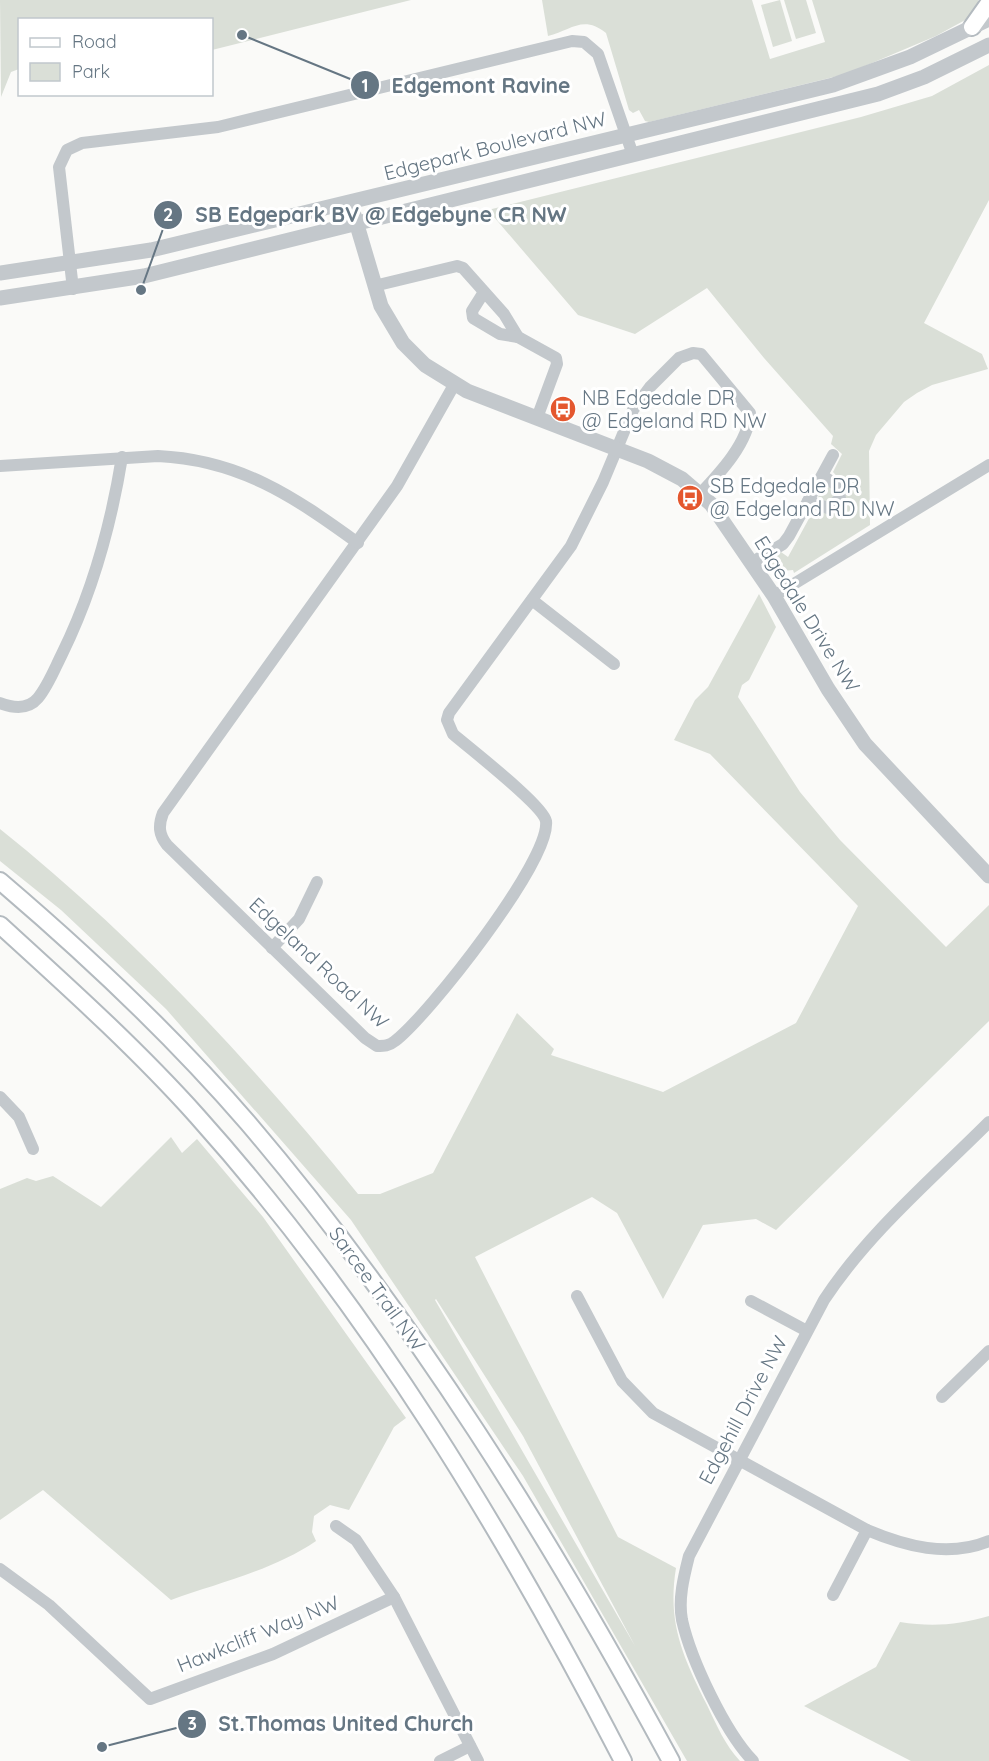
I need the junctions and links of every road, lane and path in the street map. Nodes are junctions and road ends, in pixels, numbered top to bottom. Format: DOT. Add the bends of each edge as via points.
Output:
graph roads {
  1 [pos="989,3"];
  2 [pos="989,19"];
  3 [pos="972,27"];
  4 [pos="989,45"];
  5 [pos="626,136"];
  6 [pos="633,155"];
  7 [pos="351,203"];
  8 [pos="356,224"];
  9 [pos="70,264"];
  10 [pos="0,273"];
  11 [pos="374,286"];
  12 [pos="73,289"];
  13 [pos="484,292"];
  14 [pos="0,298"];
  15 [pos="518,337"];
  16 [pos="454,385"];
  17 [pos="537,418"];
  18 [pos="616,449"];
  19 [pos="833,455"];
  20 [pos="122,457"];
  21 [pos="989,465"];
  22 [pos="0,466"];
  23 [pos="823,476"];
  24 [pos="700,494"];
  25 [pos="808,501"];
  26 [pos="358,543"];
  27 [pos="751,563"];
  28 [pos="774,596"];
  29 [pos="532,600"];
  30 [pos="614,664"];
  31 [pos="0,703"];
  32 [pos="989,876"];
  33 [pos="0,881"];
  34 [pos="317,882"];
  35 [pos="0,925"];
  36 [pos="272,948"];
  37 [pos="0,1097"];
  38 [pos="989,1122"];
  39 [pos="33,1149"];
  40 [pos="577,1296"];
  41 [pos="751,1301"];
  42 [pos="807,1331"];
  43 [pos="989,1351"];
  44 [pos="942,1396"];
  45 [pos="739,1462"];
  46 [pos="336,1526"];
  47 [pos="867,1530"];
  48 [pos="989,1542"];
  49 [pos="0,1569"];
  50 [pos="833,1595"];
  51 [pos="394,1597"];
  52 [pos="470,1746"];
  53 [pos="440,1761"];
  54 [pos="478,1761"];
  55 [pos="623,1761"];
  56 [pos="671,1761"];
  57 [pos="753,1761"];
  1 -- 3 [label="main road"];
  2 -- 3 [label="street, Edgepark Boulevard NW"];
  3 -- 5 [label="street, Edgepark Boulevard NW" via="862,76"];
  4 -- 6 [label="street" via="924,77 878,94"];
  5 -- 6 [label="street"];
  5 -- 7 [label="street, Edgepark Boulevard NW"];
  5 -- 9 [label="street" via="598,54 584,42 572,41 218,127 82,142 67,150 60,167"];
  6 -- 8 [label="street"];
  7 -- 8 [label="street, Edgedale Drive NW"];
  7 -- 9 [label="street, Edgepark Boulevard NW" via="151,250"];
  8 -- 11 [label="street, Edgedale Drive NW"];
  8 -- 12 [label="street" via="144,276"];
  9 -- 10 [label="street, Edgepark Boulevard NW"];
  9 -- 12 [label="street"];
  11 -- 13 [label="street" via="459,266"];
  11 -- 16 [label="street, Edgedale Drive NW" via="381,306 404,343 425,365"];
  12 -- 14 [label="street"];
  13 -- 15 [label="street"];
  13 -- 15 [label="street" via="472,311 473,318 500,334"];
  15 -- 17 [label="street" via="552,353 557,361"];
  16 -- 17 [label="street, Edgedale Drive NW"];
  16 -- 26 [label="street, Edgeland Road NW" via="398,486"];
  17 -- 18 [label="street, Edgedale Drive NW"];
  18 -- 24 [label="street, Edgedale Drive NW" via="664,468"];
  18 -- 24 [label="street, Edgeland Road NW" via="633,410 650,387 679,358 701,354 750,413 738,444 720,473"];
  18 -- 29 [label="street, Edgeland Road NW" via="584,522"];
  19 -- 23 [label="street"];
  20 -- 22 [label="street"];
  20 -- 26 [label="street" via="180,457 222,465 288,494"];
  20 -- 31 [label="street" via="98,562 55,667 37,699 28,705 19,708"];
  21 -- 28 [label="street"];
  23 -- 25 [label="street"];
  23 -- 25 [label="street" via="840,488 840,499 828,508"];
  24 -- 27 [label="street, Edgedale Drive NW"];
  25 -- 27 [label="street" via="783,544"];
  26 -- 36 [label="street, Edgeland Road NW" via="159,822 167,845"];
  27 -- 28 [label="street, Edgedale Drive NW"];
  28 -- 32 [label="street, Edgedale Drive NW" via="865,744"];
  29 -- 30 [label="street"];
  29 -- 36 [label="street, Edgeland Road NW" via="453,705 447,720 453,734 535,804 546,820 535,855 483,939 396,1040 377,1046"];
  33 -- 56 [label="main road, Sarcee Trail NW" via="78,947 173,1041 247,1123 338,1235 419,1346 549,1545"];
  34 -- 36 [label="street" via="299,919"];
  35 -- 55 [label="main road, Sarcee Trail NW" via="93,1010 196,1115 334,1283 416,1399 488,1516"];
  37 -- 39 [label="street" via="19,1117"];
  38 -- 42 [label="street, Edgehill Drive NW" via="858,1254"];
  40 -- 45 [label="street" via="610,1362 634,1395 666,1423"];
  41 -- 42 [label="street"];
  42 -- 45 [label="street, Edgehill Drive NW"];
  43 -- 44 [label="street"];
  45 -- 47 [label="street"];
  45 -- 57 [label="street, Edgehill Drive NW" via="689,1556 682,1618 691,1654 732,1733"];
  46 -- 51 [label="street" via="356,1540"];
  47 -- 48 [label="street" via="892,1541 931,1549"];
  47 -- 50 [label="street"];
  49 -- 51 [label="street, Hawkcliff Way NW" via="49,1605 150,1699 273,1654"];
  51 -- 52 [label="street"];
  52 -- 53 [label="street"];
  52 -- 54 [label="street"];
}
